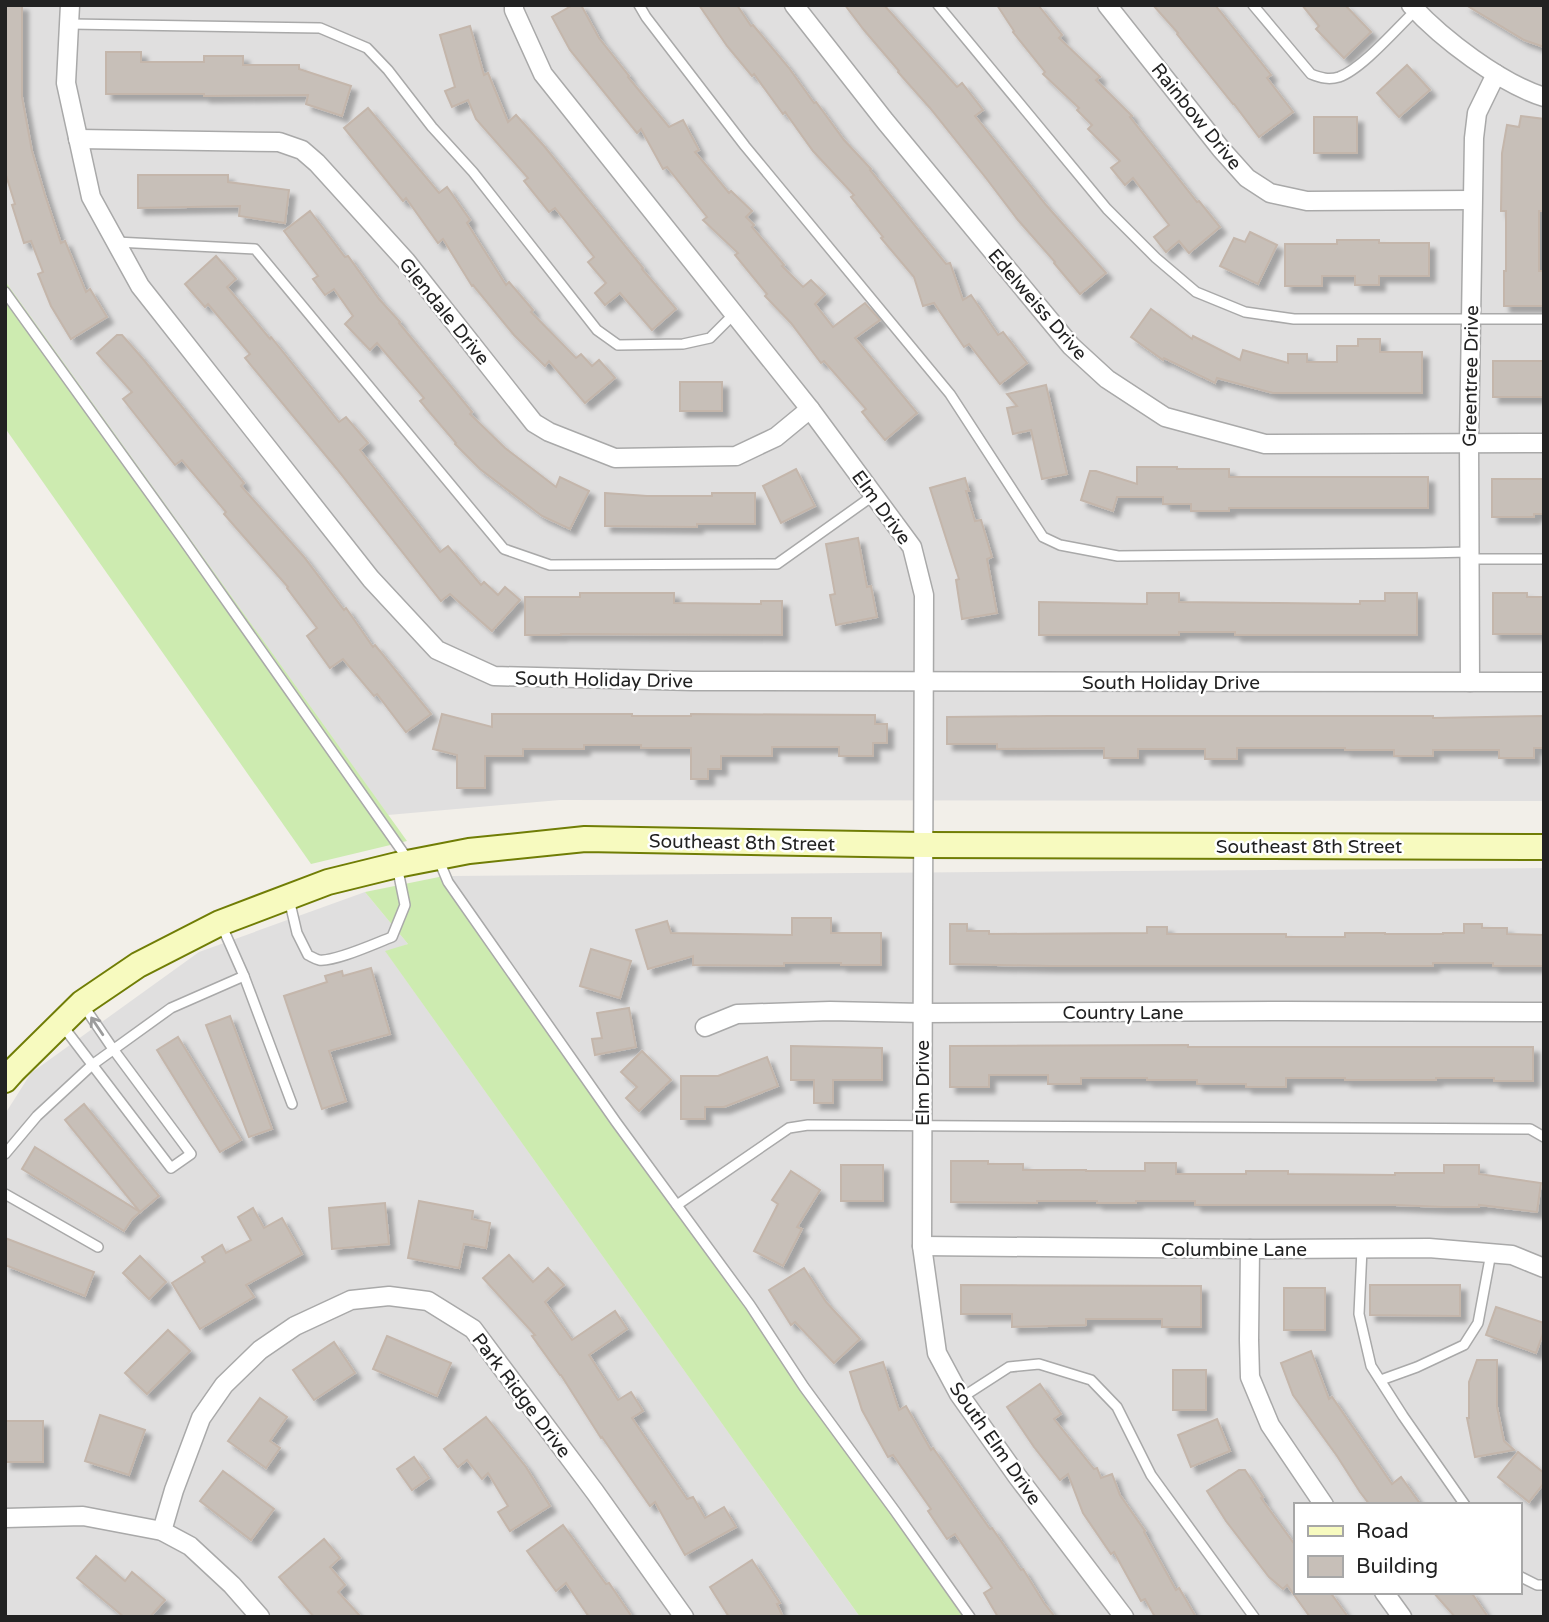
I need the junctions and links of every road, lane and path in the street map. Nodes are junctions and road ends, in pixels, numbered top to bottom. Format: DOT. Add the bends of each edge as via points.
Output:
graph roads {
  1 [pos="70,5"];
  2 [pos="514,5"];
  3 [pos="639,5"];
  4 [pos="794,5"];
  5 [pos="938,5"];
  6 [pos="1107,5"];
  7 [pos="1253,5"];
  8 [pos="1414,8"];
  9 [pos="70,24"];
  10 [pos="1496,74"];
  11 [pos="1544,97"];
  12 [pos="78,139"];
  13 [pos="1472,200"];
  14 [pos="116,242"];
  15 [pos="5,292"];
  16 [pos="734,314"];
  17 [pos="1544,319"];
  18 [pos="1471,320"];
  19 [pos="810,409"];
  20 [pos="1469,442"];
  21 [pos="1544,443"];
  22 [pos="874,495"];
  23 [pos="1469,555"];
  24 [pos="1544,559"];
  25 [pos="924,681"];
  26 [pos="1470,682"];
  27 [pos="1544,682"];
  28 [pos="923,845"];
  29 [pos="1544,847"];
  30 [pos="438,857"];
  31 [pos="403,864"];
  32 [pos="288,897"];
  33 [pos="220,922"];
  34 [pos="244,976"];
  35 [pos="82,1003"];
  36 [pos="1544,1012"];
  37 [pos="923,1013"];
  38 [pos="61,1023"];
  39 [pos="705,1027"];
  40 [pos="113,1049"];
  41 [pos="92,1065"];
  42 [pos="6,1077"];
  43 [pos="292,1104"];
  44 [pos="922,1127"];
  45 [pos="1544,1137"];
  46 [pos="5,1154"];
  47 [pos="5,1194"];
  48 [pos="677,1205"];
  49 [pos="922,1246"];
  50 [pos="99,1247"];
  51 [pos="1250,1249"];
  52 [pos="1362,1249"];
  53 [pos="1491,1253"];
  54 [pos="1544,1267"];
  55 [pos="1381,1380"];
  56 [pos="961,1398"];
  57 [pos="1323,1503"];
  58 [pos="1464,1503"];
  59 [pos="5,1518"];
  60 [pos="162,1531"];
  61 [pos="1521,1577"];
  62 [pos="1544,1585"];
  63 [pos="1385,1594"];
  64 [pos="260,1617"];
  65 [pos="684,1617"];
  66 [pos="970,1617"];
  67 [pos="1124,1617"];
  68 [pos="1254,1617"];
  69 [pos="1402,1617"];
  1 -- 9 [label="street, South Holiday Drive"];
  2 -- 16 [label="street, Elm Drive" via="543,74"];
  3 -- 23 [label="lane" via="745,146 950,394 1044,537 1060,545 1118,556"];
  4 -- 20 [label="street, Edelweiss Drive" via="1071,346 1107,379 1165,417 1265,444"];
  5 -- 18 [label="lane" via="1107,209 1196,292 1245,312 1294,319"];
  6 -- 13 [label="street, Rainbow Drive" via="1238,169 1270,193 1307,201"];
  7 -- 8 [label="lane" via="1311,74 1324,79 1355,68"];
  8 -- 10 [label="street"];
  9 -- 12 [label="street, South Holiday Drive" via="66,83"];
  9 -- 16 [label="lane" via="320,28 367,48 473,172 597,330 618,345 683,344 710,338"];
  10 -- 11 [label="street"];
  10 -- 13 [label="street, Greentree Drive" via="1478,113"];
  12 -- 14 [label="street, South Holiday Drive" via="91,197"];
  12 -- 19 [label="street, Glendale Drive" via="279,142 302,150 406,261 534,423 615,458 736,456 776,437"];
  13 -- 18 [label="street, Greentree Drive"];
  14 -- 22 [label="lane" via="255,249 503,549 550,565 777,564"];
  14 -- 25 [label="street, South Holiday Drive" via="140,286 371,579 437,650 494,676"];
  15 -- 31 [label="lane" via="182,538"];
  16 -- 19 [label="street, Elm Drive"];
  17 -- 18 [label="lane"];
  18 -- 20 [label="street, Greentree Drive"];
  19 -- 22 [label="street, Elm Drive"];
  20 -- 21 [label="street, Edelweiss Drive"];
  20 -- 23 [label="street, Greentree Drive"];
  22 -- 25 [label="street, Elm Drive" via="912,547 924,594"];
  23 -- 24 [label="lane"];
  23 -- 26 [label="street, Greentree Drive"];
  25 -- 26 [label="street, South Holiday Drive"];
  25 -- 28 [label="street, Elm Drive"];
  26 -- 27 [label="street, South Holiday Drive"];
  28 -- 29 [label="street, Southeast 8th Street"];
  28 -- 30 [label="street, Southeast 8th Street" via="585,839"];
  28 -- 37 [label="street, Elm Drive"];
  30 -- 31 [label="street, Southeast 8th Street"];
  30 -- 48 [label="lane" via="447,882"];
  31 -- 32 [label="street, Southeast 8th Street"];
  31 -- 32 [label="lane" via="405,905 392,937 332,958 308,956"];
  32 -- 33 [label="street, Southeast 8th Street"];
  33 -- 34 [label="lane"];
  33 -- 35 [label="street, Southeast 8th Street" via="138,965"];
  34 -- 40 [label="lane" via="171,1008"];
  34 -- 43 [label="lane"];
  35 -- 38 [label="street, Southeast 8th Street"];
  40 -- 35 [label="lane, one-way"];
  36 -- 37 [label="street, Country Lane"];
  37 -- 39 [label="street, Country Lane" via="737,1014"];
  37 -- 44 [label="street, Elm Drive"];
  38 -- 41 [label="lane"];
  38 -- 42 [label="street, Southeast 8th Street"];
  40 -- 41 [label="lane"];
  40 -- 41 [label="lane" via="191,1154 172,1168"];
  41 -- 46 [label="lane" via="37,1116"];
  44 -- 45 [label="lane" via="1530,1129"];
  44 -- 48 [label="lane" via="789,1128"];
  44 -- 49 [label="street, Elm Drive"];
  47 -- 50 [label="lane"];
  48 -- 66 [label="lane"];
  49 -- 51 [label="street, Columbine Lane"];
  49 -- 56 [label="street, South Elm Drive" via="937,1353"];
  51 -- 52 [label="street, Columbine Lane"];
  51 -- 57 [label="street" via="1250,1377 1270,1425"];
  52 -- 53 [label="street, Columbine Lane"];
  52 -- 55 [label="lane" via="1359,1314 1371,1366"];
  53 -- 54 [label="street, Columbine Lane"];
  53 -- 55 [label="lane" via="1478,1323 1464,1345"];
  55 -- 58 [label="lane"];
  56 -- 67 [label="street, South Elm Drive"];
  56 -- 68 [label="lane" via="1009,1367 1039,1364 1091,1380 1117,1407 1151,1475"];
  59 -- 60 [label="street" via="83,1516"];
  60 -- 64 [label="street" via="190,1546"];
  60 -- 65 [label="street, Park Ridge Drive" via="201,1418 260,1350 295,1326 351,1300 389,1296 428,1301 473,1329"];
  61 -- 62 [label="lane"];
  63 -- 69 [label="street"];
}
